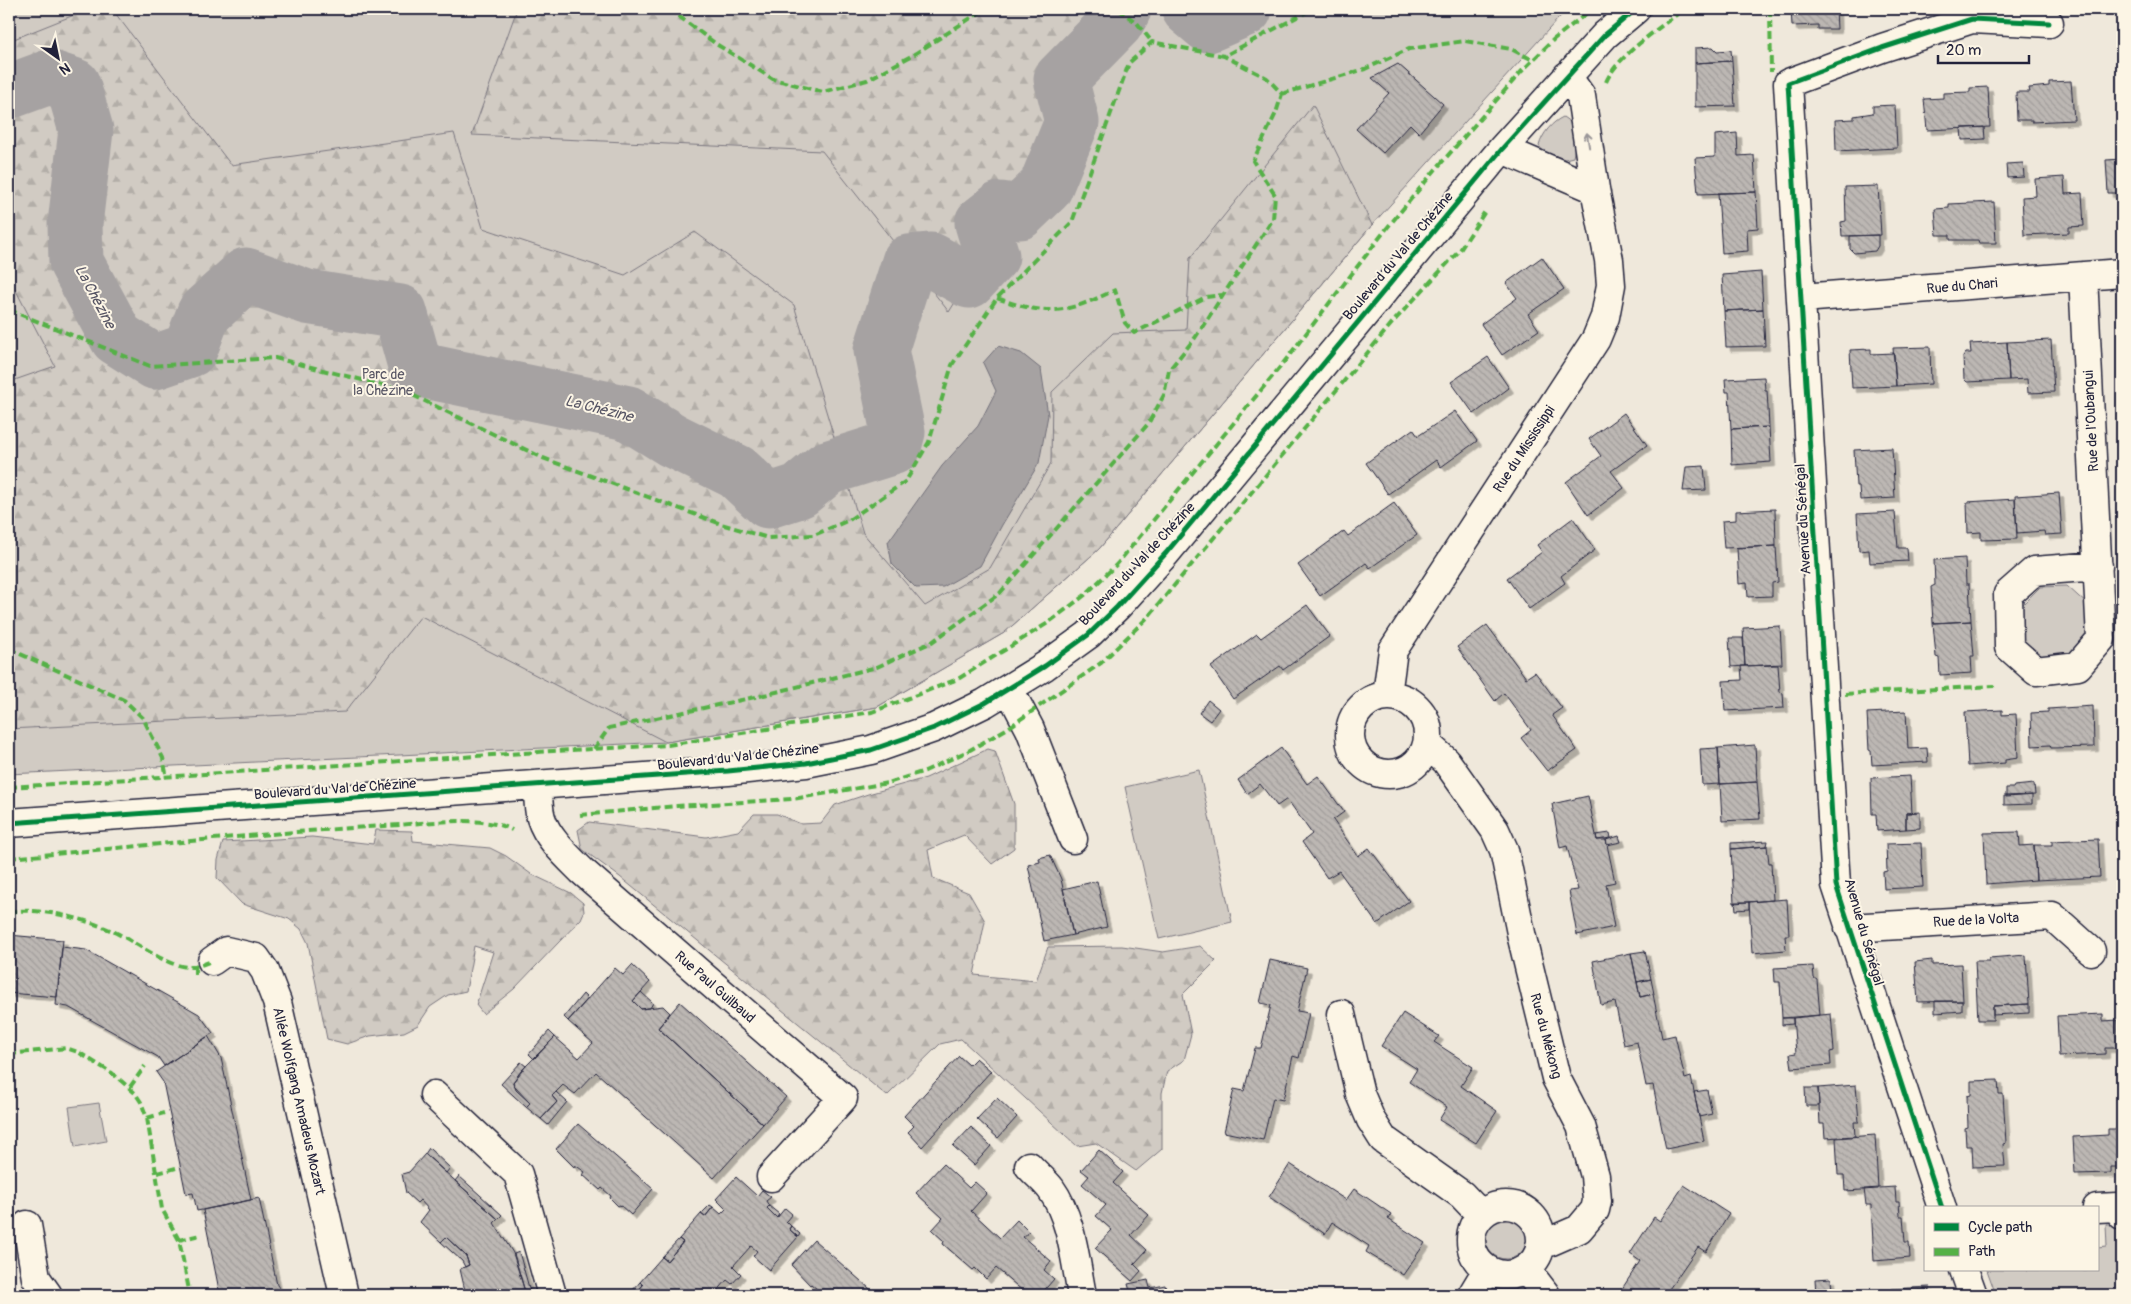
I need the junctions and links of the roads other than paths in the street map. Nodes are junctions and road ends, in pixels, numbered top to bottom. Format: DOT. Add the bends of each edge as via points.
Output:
graph roads {
  1 [pos="1636,9"];
  2 [pos="2049,23"];
  3 [pos="1567,76"];
  4 [pos="1502,149"];
  5 [pos="1595,188"];
  6 [pos="2122,273"];
  7 [pos="2083,276"];
  8 [pos="1802,298"];
  9 [pos="2098,566"];
  10 [pos="1009,689"];
  11 [pos="1387,695"];
  12 [pos="1428,745"];
  13 [pos="538,786"];
  14 [pos="9,823"];
  15 [pos="1073,838"];
  16 [pos="1849,928"];
  17 [pos="2091,951"];
  18 [pos="212,961"];
  19 [pos="1341,1014"];
  20 [pos="434,1095"];
  21 [pos="1029,1166"];
  22 [pos="772,1177"];
  23 [pos="1941,1206"];
  24 [pos="2098,1208"];
  25 [pos="1481,1215"];
  26 [pos="2122,1215"];
  27 [pos="26,1224"];
  28 [pos="1540,1246"];
  29 [pos="1526,1269"];
  30 [pos="1488,1270"];
  31 [pos="1965,1272"];
  32 [pos="48,1295"];
  33 [pos="344,1295"];
  34 [pos="552,1295"];
  35 [pos="1082,1295"];
  36 [pos="1472,1295"];
  37 [pos="1546,1295"];
  38 [pos="1974,1295"];
  1 -- 3 [label="street, Boulevard du Val de Chézine"];
  2 -- 8 [label="street, Avenue du Sénégal" via="1972,19 1788,83"];
  3 -- 4 [label="street, Boulevard du Val de Chézine"];
  5 -- 3 [label="street, Rue du Mississippi, one-way" via="1581,96"];
  4 -- 5 [label="street"];
  4 -- 10 [label="street, Boulevard du Val de Chézine" via="1160,560 1088,635"];
  5 -- 11 [label="street, Rue du Mississippi" via="1611,285 1605,318 1596,339 1393,650"];
  6 -- 7 [label="street, Rue du Chari"];
  7 -- 8 [label="street, Rue du Chari"];
  7 -- 9 [label="street, Rue de l'Oubangui"];
  8 -- 16 [label="street, Avenue du Sénégal" via="1836,885"];
  10 -- 13 [label="street, Boulevard du Val de Chézine" via="934,728 871,750 806,763"];
  10 -- 15 [label="street" via="1030,729"];
  11 -- 12 [label="street" via="1400,696 1413,703 1424,716"];
  11 -- 12 [label="street" via="1376,697 1356,712 1350,735 1354,753 1365,766 1378,773 1390,774 1418,762"];
  12 -- 28 [label="street, Rue du Mékong" via="1446,761 1495,830 1504,850 1556,1078 1582,1126 1595,1176 1595,1210 1579,1229"];
  13 -- 14 [label="street, Boulevard du Val de Chézine"];
  13 -- 22 [label="street, Rue Paul Guilbaud" via="542,822 555,842 582,871 843,1098"];
  16 -- 17 [label="street, Rue de la Volta" via="2052,916"];
  16 -- 23 [label="street, Avenue du Sénégal"];
  18 -- 33 [label="street, Allée Wolfgang Amadeus Mozart" via="226,950 256,958 266,971 277,1002"];
  19 -- 25 [label="street" via="1360,1094 1383,1139 1462,1195"];
  20 -- 34 [label="street" via="518,1174"];
  21 -- 35 [label="street" via="1051,1189 1062,1211"];
  24 -- 26 [label="street" via="2117,1207"];
  25 -- 28 [label="street" via="1500,1205 1522,1208 1538,1224"];
  25 -- 30 [label="street" via="1474,1223 1470,1244 1479,1263"];
  27 -- 32 [label="street" via="36,1278"];
  28 -- 29 [label="street"];
  29 -- 30 [label="street" via="1507,1275"];
  29 -- 37 [label="street"];
  30 -- 36 [label="street"];
  31 -- 38 [label="street"];
}
